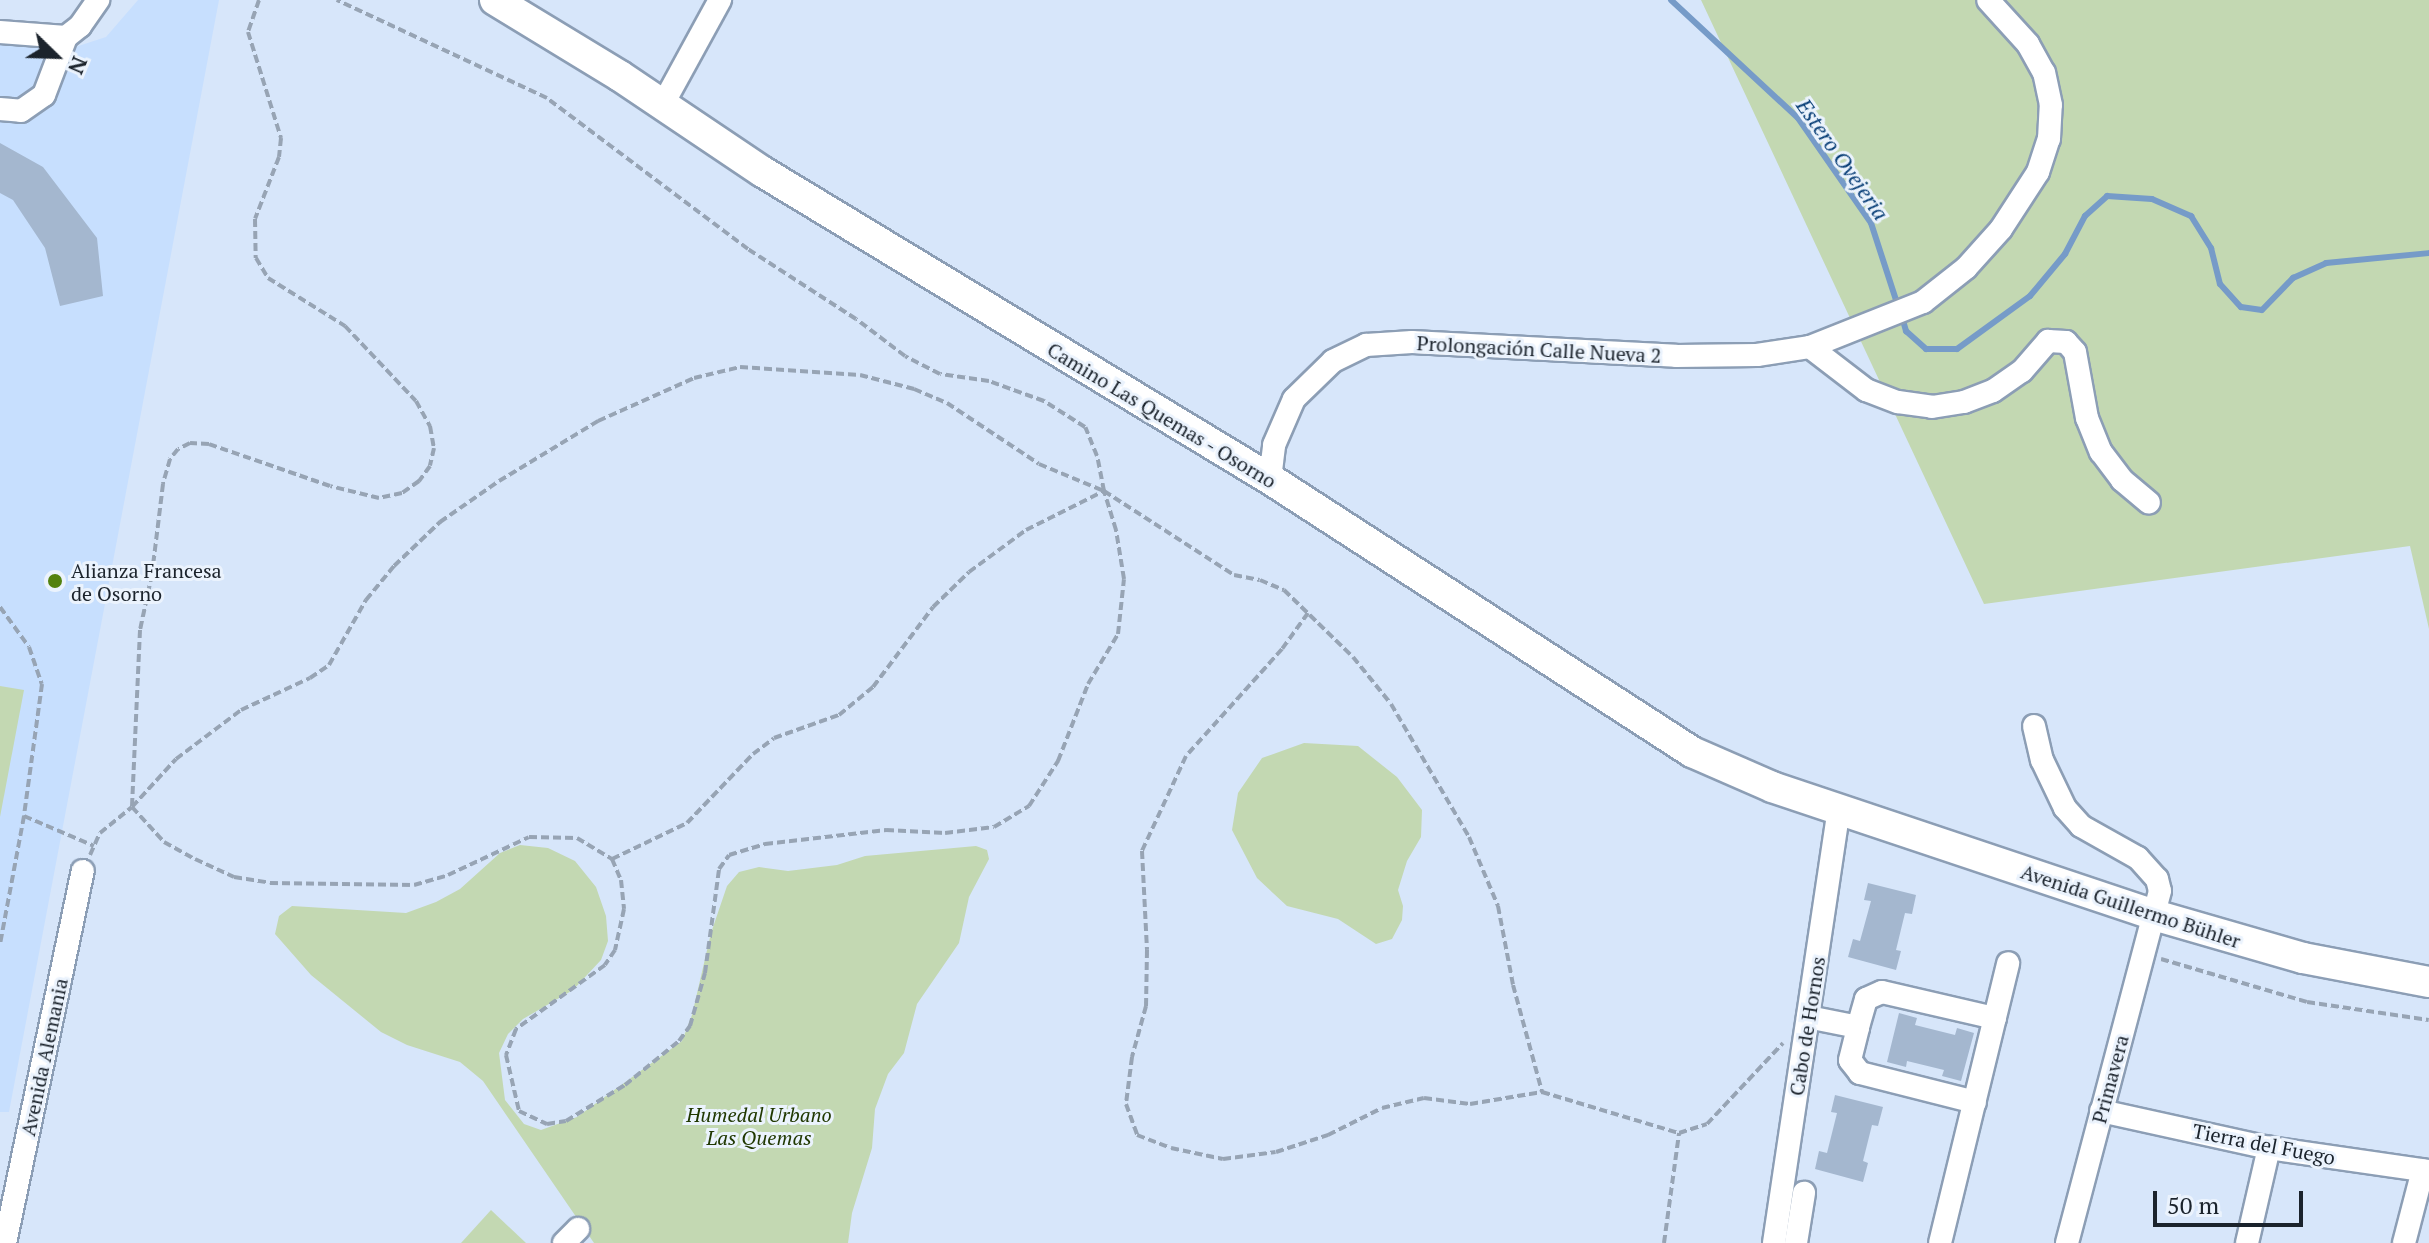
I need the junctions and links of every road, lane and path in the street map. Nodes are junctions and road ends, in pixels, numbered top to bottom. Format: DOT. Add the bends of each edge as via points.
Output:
graph roads {
  1 [pos="98,0"];
  2 [pos="259,0"];
  3 [pos="337,0"];
  4 [pos="495,0"];
  5 [pos="720,0"];
  6 [pos="1988,0"];
  7 [pos="0,32"];
  8 [pos="66,37"];
  9 [pos="663,104"];
  10 [pos="0,109"];
  11 [pos="1810,347"];
  12 [pos="1270,479"];
  13 [pos="1104,491"];
  14 [pos="2149,503"];
  15 [pos="0,607"];
  16 [pos="1308,613"];
  17 [pos="2034,726"];
  18 [pos="132,807"];
  19 [pos="1839,808"];
  20 [pos="24,816"];
  21 [pos="94,846"];
  22 [pos="612,859"];
  23 [pos="83,871"];
  24 [pos="2154,915"];
  25 [pos="0,944"];
  26 [pos="2144,954"];
  27 [pos="2008,963"];
  28 [pos="2429,982"];
  29 [pos="1808,1017"];
  30 [pos="1995,1018"];
  31 [pos="2429,1020"];
  32 [pos="1858,1027"];
  33 [pos="1542,1092"];
  34 [pos="1975,1102"];
  35 [pos="2101,1111"];
  36 [pos="1679,1133"];
  37 [pos="2269,1148"];
  38 [pos="2426,1171"];
  39 [pos="1804,1193"];
  40 [pos="5,1243"];
  41 [pos="1664,1243"];
  42 [pos="1774,1243"];
  43 [pos="1796,1243"];
  44 [pos="1940,1243"];
  45 [pos="2067,1243"];
  46 [pos="2247,1243"];
  47 [pos="2404,1243"];
  1 -- 8 [label="street"];
  2 -- 18 [label="path" via="248,32 281,138 255,219 256,258 268,278 345,326 416,401 430,426 434,448 419,481 402,493 379,498 209,444 190,443 178,449 163,484 140,630"];
  3 -- 13 [label="path" via="547,98 748,249 905,356 940,374 989,381 1044,401 1085,427"];
  4 -- 9 [label="main road, Camino Las Quemas - Osorno"];
  5 -- 9 [label="street"];
  6 -- 11 [label="street, Prolongación Calle Nueva 2" via="2028,44 2044,73 2051,105 2049,139 2038,172 2001,229 1966,268 1923,302"];
  7 -- 8 [label="street"];
  8 -- 10 [label="street" via="44,95 21,111"];
  9 -- 12 [label="main road, Camino Las Quemas - Osorno" via="775,180"];
  11 -- 12 [label="street, Prolongación Calle Nueva 2" via="1757,355 1676,356 1412,342 1366,345 1326,366 1294,399 1274,445"];
  11 -- 14 [label="street" via="1866,390 1932,407 1993,391 2022,371 2048,341 2066,342 2075,352 2087,418 2101,452"];
  12 -- 19 [label="main road, Camino Las Quemas - Osorno" via="1692,752 1772,787"];
  13 -- 16 [label="path" via="1234,575 1284,590"];
  13 -- 18 [label="path" via="1039,464 947,403 914,389 860,375 792,369 740,367 694,378 598,421 440,522 366,600 329,665 241,710 176,759"];
  13 -- 22 [label="path" via="1026,530 969,572 933,607 873,687 839,715 774,738 687,823"];
  13 -- 22 [label="path" via="1124,579 1118,634 1088,684 1058,761 1029,806 994,827 945,833 886,830 765,844 729,855 719,869 699,1001 679,1041 625,1085 566,1121 532,1120 519,1111 510,1081 510,1039 530,1016 605,965 615,950 624,909"];
  15 -- 20 [label="path" via="29,647 42,684"];
  16 -- 33 [label="path" via="1391,704 1469,837 1498,906"];
  16 -- 33 [label="path" via="1186,756 1142,851 1146,1006 1126,1104 1137,1135 1223,1159 1276,1152 1328,1135 1382,1108 1424,1098 1470,1104"];
  17 -- 24 [label="street, Primavera" via="2049,776 2072,817 2138,858 2157,879 2160,899"];
  18 -- 21 [label="path" via="110,822"];
  18 -- 22 [label="path" via="164,842 234,877 270,883 414,885 529,837 577,838"];
  19 -- 24 [label="main road, Avenida Guillermo Bühler"];
  19 -- 29 [label="street, Cabo de Hornos"];
  20 -- 21 [label="path"];
  20 -- 25 [label="path"];
  21 -- 23 [label="path"];
  23 -- 40 [label="street, Avenida Alemania"];
  24 -- 26 [label="street, Primavera"];
  24 -- 28 [label="main road, Avenida Guillermo Bühler" via="2325,964"];
  26 -- 31 [label="path" via="2307,1002"];
  26 -- 35 [label="street, Primavera"];
  27 -- 30 [label="street"];
  29 -- 32 [label="street"];
  29 -- 36 [label="path" via="1707,1124"];
  29 -- 42 [label="street, Cabo de Hornos"];
  30 -- 32 [label="street" via="1882,992 1866,999"];
  30 -- 34 [label="street"];
  32 -- 34 [label="street" via="1850,1060 1860,1073"];
  33 -- 36 [label="path"];
  34 -- 44 [label="street"];
  35 -- 37 [label="street, Tierra del Fuego"];
  35 -- 45 [label="street, Primavera"];
  36 -- 41 [label="path"];
  37 -- 38 [label="street, Tierra del Fuego"];
  37 -- 46 [label="street"];
  38 -- 47 [label="street"];
  39 -- 43 [label="street"];
}
